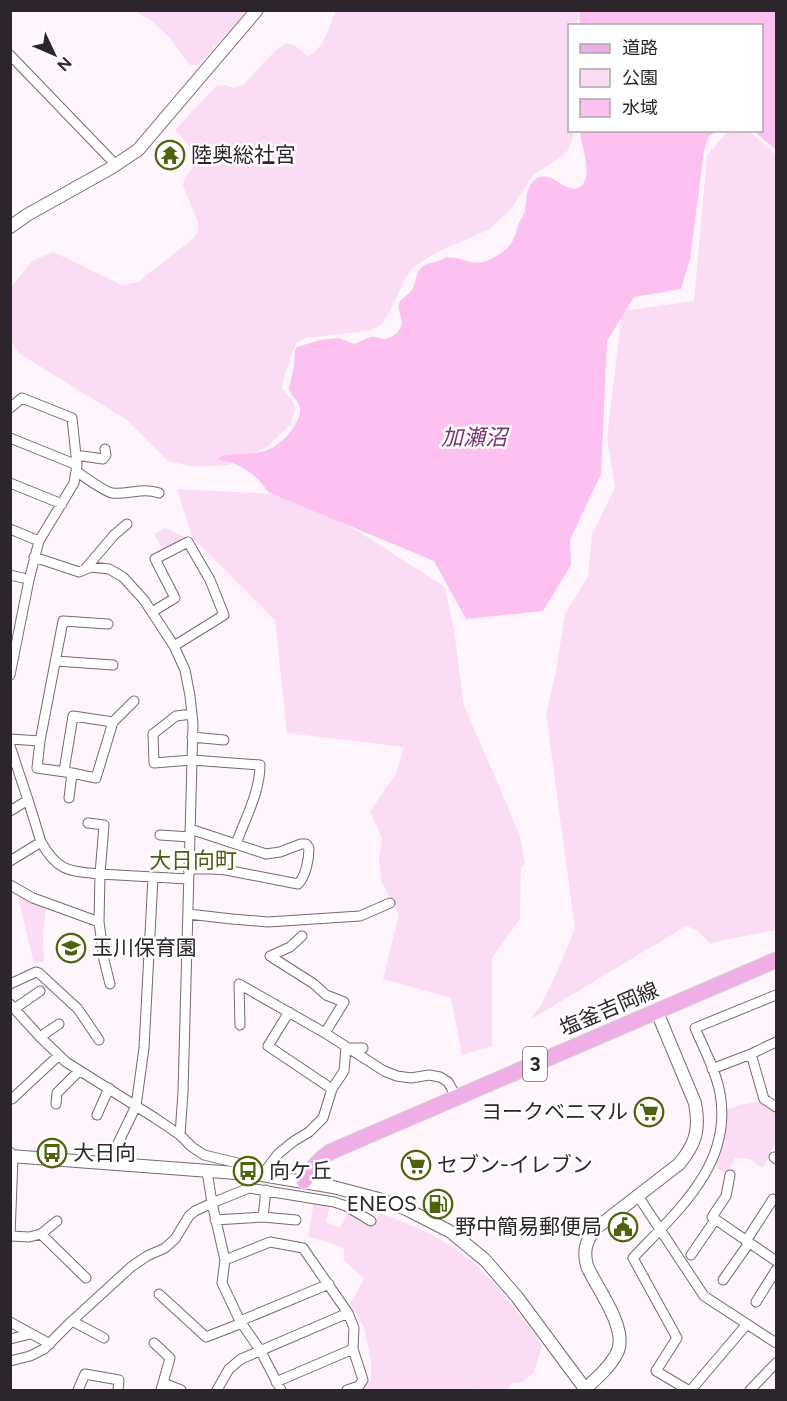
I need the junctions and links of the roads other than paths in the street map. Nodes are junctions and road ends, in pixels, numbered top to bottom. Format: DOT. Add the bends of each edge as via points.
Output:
graph roads {
  1 [pos="257,10"];
  2 [pos="10,55"];
  3 [pos="116,165"];
  4 [pos="10,227"];
  5 [pos="10,408"];
  6 [pos="10,438"];
  7 [pos="105,449"];
  8 [pos="76,463"];
  9 [pos="10,483"];
  10 [pos="159,493"];
  11 [pos="62,504"];
  12 [pos="127,524"];
  13 [pos="10,529"];
  14 [pos="39,541"];
  15 [pos="34,557"];
  16 [pos="86,568"];
  17 [pos="10,575"];
  18 [pos="23,578"];
  19 [pos="152,612"];
  20 [pos="108,624"];
  21 [pos="174,646"];
  22 [pos="56,661"];
  23 [pos="113,665"];
  24 [pos="11,673"];
  25 [pos="135,701"];
  26 [pos="192,714"];
  27 [pos="113,722"];
  28 [pos="192,737"];
  29 [pos="10,739"];
  30 [pos="224,740"];
  31 [pos="40,741"];
  32 [pos="10,746"];
  33 [pos="192,760"];
  34 [pos="68,772"];
  35 [pos="69,798"];
  36 [pos="28,800"];
  37 [pos="10,811"];
  38 [pos="88,823"];
  39 [pos="190,833"];
  40 [pos="160,835"];
  41 [pos="41,842"];
  42 [pos="236,843"];
  43 [pos="10,861"];
  44 [pos="100,874"];
  45 [pos="188,874"];
  46 [pos="153,877"];
  47 [pos="10,885"];
  48 [pos="390,903"];
  49 [pos="188,914"];
  50 [pos="99,921"];
  51 [pos="302,936"];
  52 [pos="777,960"];
  53 [pos="10,984"];
  54 [pos="110,984"];
  55 [pos="40,991"];
  56 [pos="777,995"];
  57 [pos="12,1007"];
  58 [pos="289,1012"];
  59 [pos="657,1012"];
  60 [pos="59,1024"];
  61 [pos="240,1025"];
  62 [pos="325,1034"];
  63 [pos="40,1037"];
  64 [pos="99,1040"];
  65 [pos="777,1042"];
  66 [pos="346,1048"];
  67 [pos="363,1048"];
  68 [pos="751,1054"];
  69 [pos="58,1056"];
  70 [pos="712,1069"];
  71 [pos="79,1071"];
  72 [pos="109,1088"];
  73 [pos="332,1089"];
  74 [pos="458,1098"];
  75 [pos="12,1099"];
  76 [pos="56,1104"];
  77 [pos="136,1106"];
  78 [pos="777,1107"];
  79 [pos="97,1115"];
  80 [pos="180,1135"];
  81 [pos="12,1155"];
  82 [pos="108,1164"];
  83 [pos="207,1171"];
  84 [pos="260,1175"];
  85 [pos="730,1175"];
  86 [pos="304,1181"];
  87 [pos="266,1190"];
  88 [pos="638,1196"];
  89 [pos="773,1199"];
  90 [pos="212,1203"];
  91 [pos="263,1217"];
  92 [pos="216,1220"];
  93 [pos="297,1220"];
  94 [pos="715,1220"];
  95 [pos="57,1221"];
  96 [pos="370,1221"];
  97 [pos="660,1229"];
  98 [pos="41,1234"];
  99 [pos="10,1236"];
  100 [pos="747,1242"];
  101 [pos="692,1255"];
  102 [pos="225,1260"];
  103 [pos="777,1261"];
  104 [pos="777,1270"];
  105 [pos="86,1278"];
  106 [pos="723,1280"];
  107 [pos="329,1284"];
  108 [pos="159,1294"];
  109 [pos="756,1302"];
  110 [pos="348,1313"];
  111 [pos="72,1321"];
  112 [pos="10,1322"];
  113 [pos="241,1322"];
  114 [pos="747,1324"];
  115 [pos="30,1334"];
  116 [pos="104,1338"];
  117 [pos="10,1339"];
  118 [pos="154,1343"];
  119 [pos="777,1343"];
  120 [pos="50,1344"];
  121 [pos="353,1349"];
  122 [pos="260,1350"];
  123 [pos="10,1361"];
  124 [pos="777,1363"];
  125 [pos="278,1386"];
  126 [pos="162,1387"];
  127 [pos="78,1390"];
  128 [pos="118,1390"];
  129 [pos="181,1390"];
  130 [pos="217,1390"];
  131 [pos="347,1390"];
  132 [pos="585,1390"];
  133 [pos="690,1390"];
  134 [pos="750,1390"];
  1 -- 3 [label="street" via="144,144"];
  2 -- 3 [label="street"];
  3 -- 4 [label="street"];
  5 -- 8 [label="street" via="22,398 72,418"];
  6 -- 8 [label="street"];
  7 -- 8 [label="street" via="103,459"];
  8 -- 10 [label="street" via="110,493"];
  8 -- 11 [label="street" via="74,483"];
  9 -- 11 [label="street"];
  11 -- 14 [label="street"];
  12 -- 16 [label="street"];
  13 -- 14 [label="street"];
  14 -- 15 [label="street"];
  15 -- 16 [label="street" via="79,572"];
  15 -- 24 [label="street"];
  16 -- 19 [label="street" via="109,569 123,576"];
  17 -- 18 [label="street"];
  19 -- 21 [label="street"];
  19 -- 21 [label="street" via="175,598 155,559 188,542 225,615"];
  20 -- 22 [label="street" via="63,621"];
  21 -- 26 [label="street" via="185,670"];
  22 -- 23 [label="street"];
  22 -- 31 [label="street"];
  25 -- 27 [label="street"];
  26 -- 28 [label="street"];
  26 -- 33 [label="street" via="176,716 153,734 154,763"];
  27 -- 34 [label="street" via="96,778"];
  27 -- 34 [label="street" via="73,716"];
  28 -- 30 [label="street"];
  28 -- 33 [label="street"];
  29 -- 31 [label="street"];
  31 -- 34 [label="street" via="37,768"];
  32 -- 36 [label="street"];
  33 -- 39 [label="street"];
  33 -- 42 [label="street" via="260,765 257,787"];
  34 -- 35 [label="street"];
  36 -- 37 [label="street"];
  36 -- 41 [label="street"];
  38 -- 44 [label="street" via="104,825"];
  39 -- 40 [label="street"];
  39 -- 42 [label="street"];
  39 -- 45 [label="street"];
  41 -- 43 [label="street"];
  41 -- 44 [label="street" via="49,857 70,872"];
  42 -- 45 [label="street" via="266,854 306,844 309,853 303,879 298,884 212,868"];
  44 -- 46 [label="street"];
  44 -- 50 [label="street"];
  45 -- 46 [label="street"];
  45 -- 49 [label="street"];
  46 -- 77 [label="street" via="144,1048"];
  47 -- 50 [label="street" via="33,898"];
  48 -- 49 [label="street" via="360,916 268,922"];
  49 -- 80 [label="street"];
  50 -- 54 [label="street"];
  51 -- 62 [label="street" via="270,956 326,995 344,1002"];
  52 -- 59 [label="main road, 塩釜吉岡線 / 3"];
  53 -- 64 [label="street" via="39,973 78,1009"];
  55 -- 57 [label="street"];
  56 -- 70 [label="street" via="695,1028"];
  57 -- 63 [label="street"];
  58 -- 61 [label="street" via="239,984"];
  58 -- 62 [label="street"];
  58 -- 73 [label="street" via="268,1046"];
  59 -- 74 [label="main road, 塩釜吉岡線 / 3"];
  59 -- 88 [label="street" via="695,1103 697,1130 693,1145 679,1164"];
  60 -- 63 [label="street"];
  62 -- 66 [label="street"];
  63 -- 69 [label="street"];
  65 -- 68 [label="street"];
  66 -- 67 [label="street"];
  66 -- 73 [label="street" via="344,1071"];
  66 -- 74 [label="street" via="397,1076 440,1077"];
  68 -- 70 [label="street"];
  68 -- 78 [label="street" via="764,1099"];
  69 -- 71 [label="street"];
  69 -- 75 [label="street"];
  70 -- 97 [label="street" via="722,1109 716,1151 702,1180"];
  71 -- 72 [label="street"];
  71 -- 76 [label="street" via="57,1093"];
  72 -- 77 [label="street"];
  72 -- 79 [label="street"];
  73 -- 84 [label="street" via="323,1118 278,1154"];
  74 -- 86 [label="main road, 塩釜吉岡線 / 3" via="330,1152 320,1158"];
  77 -- 80 [label="street"];
  77 -- 82 [label="street"];
  80 -- 84 [label="street" via="204,1155 250,1166"];
  81 -- 82 [label="street"];
  81 -- 99 [label="street"];
  82 -- 83 [label="street"];
  83 -- 84 [label="street"];
  83 -- 90 [label="street"];
  84 -- 86 [label="street"];
  85 -- 94 [label="street" via="726,1196 712,1218"];
  86 -- 132 [label="street" via="379,1199 422,1217 469,1245 499,1274"];
  87 -- 90 [label="street" via="249,1188"];
  87 -- 91 [label="street"];
  87 -- 96 [label="street" via="334,1202"];
  88 -- 97 [label="street"];
  88 -- 132 [label="street" via="596,1229 586,1243 587,1266 617,1322 620,1340 616,1355"];
  89 -- 100 [label="street"];
  90 -- 92 [label="street"];
  90 -- 111 [label="street" via="189,1216 165,1248 131,1267"];
  91 -- 92 [label="street"];
  91 -- 93 [label="street"];
  92 -- 102 [label="street"];
  94 -- 100 [label="street"];
  94 -- 101 [label="street"];
  95 -- 98 [label="street"];
  97 -- 114 [label="street" via="704,1296"];
  97 -- 133 [label="street" via="633,1258 677,1338 656,1371"];
  98 -- 99 [label="street" via="28,1238"];
  98 -- 105 [label="street"];
  100 -- 103 [label="street"];
  100 -- 106 [label="street"];
  102 -- 107 [label="street" via="270,1242 303,1248"];
  102 -- 113 [label="street" via="222,1282"];
  104 -- 109 [label="street"];
  107 -- 110 [label="street"];
  107 -- 113 [label="street"];
  108 -- 113 [label="street" via="206,1336"];
  110 -- 121 [label="street" via="354,1328"];
  110 -- 122 [label="street"];
  111 -- 116 [label="street"];
  111 -- 120 [label="street"];
  112 -- 115 [label="street"];
  113 -- 122 [label="street"];
  114 -- 119 [label="street"];
  114 -- 133 [label="street"];
  115 -- 117 [label="street"];
  115 -- 120 [label="street"];
  118 -- 126 [label="street" via="170,1358"];
  120 -- 123 [label="street" via="30,1356"];
  121 -- 125 [label="street"];
  121 -- 131 [label="street" via="363,1380"];
  122 -- 125 [label="street"];
  122 -- 130 [label="street" via="229,1369"];
  124 -- 134 [label="street"];
  126 -- 129 [label="street"];
  127 -- 128 [label="street" via="85,1374 118,1380"];
}
